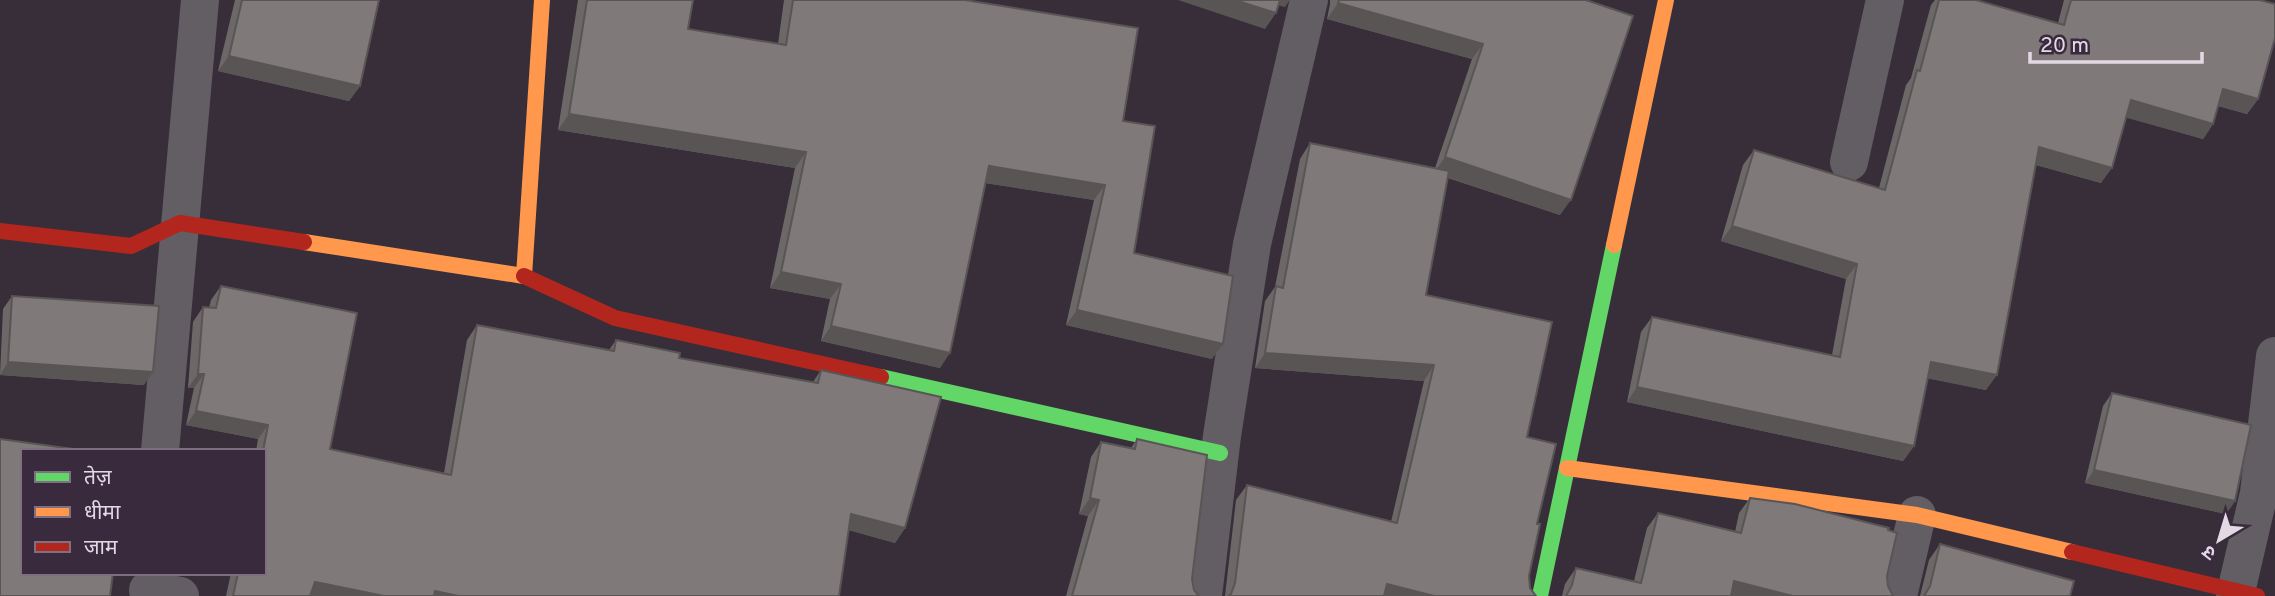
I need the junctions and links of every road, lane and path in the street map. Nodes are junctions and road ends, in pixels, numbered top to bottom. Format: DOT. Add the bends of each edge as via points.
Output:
graph roads {
  1 [pos="200,0"];
  2 [pos="542,0"];
  3 [pos="1309,0"];
  4 [pos="1666,0"];
  5 [pos="1885,0"];
  6 [pos="1849,162"];
  7 [pos="180,223"];
  8 [pos="0,230"];
  9 [pos="524,276"];
  10 [pos="2275,356"];
  11 [pos="160,449"];
  12 [pos="1220,453"];
  13 [pos="1567,468"];
  14 [pos="1917,515"];
  15 [pos="2243,595"];
  16 [pos="1203,596"];
  17 [pos="1540,596"];
  18 [pos="1898,596"];
  1 -- 7 [label="street"];
  2 -- 9 [label="street"];
  3 -- 12 [label="street" via="1252,244"];
  4 -- 13 [label="street"];
  5 -- 6 [label="street"];
  7 -- 8 [label="street" via="131,246"];
  7 -- 9 [label="street"];
  7 -- 11 [label="street"];
  9 -- 12 [label="street" via="615,318"];
  10 -- 15 [label="street"];
  12 -- 16 [label="street"];
  13 -- 14 [label="street"];
  13 -- 17 [label="street"];
  14 -- 15 [label="street"];
  14 -- 18 [label="street"];
}
